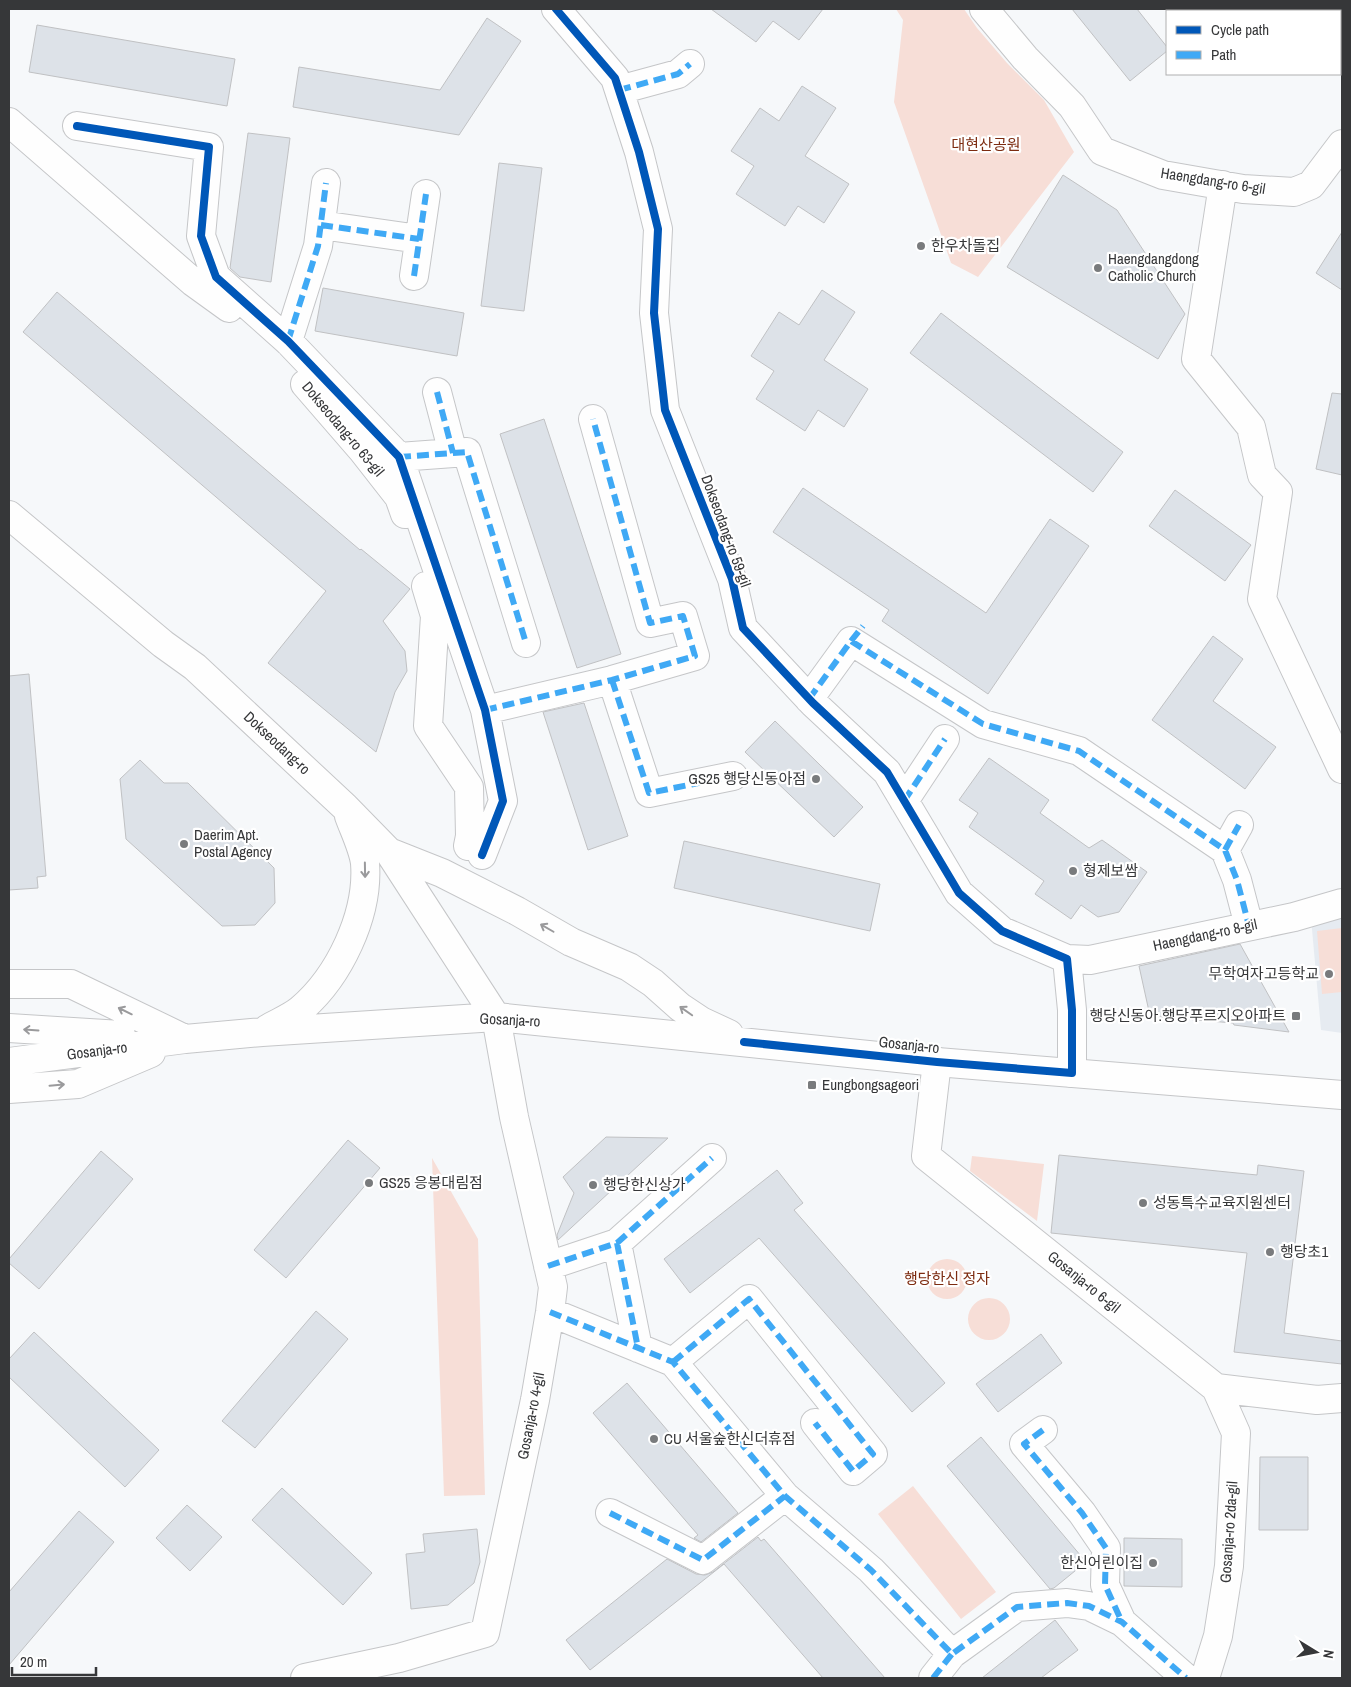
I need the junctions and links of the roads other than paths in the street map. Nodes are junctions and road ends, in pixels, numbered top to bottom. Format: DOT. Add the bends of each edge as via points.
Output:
graph roads {
  1 [pos="556,9"];
  2 [pos="984,9"];
  3 [pos="690,64"];
  4 [pos="619,90"];
  5 [pos="9,122"];
  6 [pos="77,126"];
  7 [pos="1342,144"];
  8 [pos="326,183"];
  9 [pos="1223,185"];
  10 [pos="426,194"];
  11 [pos="321,225"];
  12 [pos="419,239"];
  13 [pos="414,276"];
  14 [pos="288,341"];
  15 [pos="437,392"];
  16 [pos="593,420"];
  17 [pos="453,453"];
  18 [pos="399,458"];
  19 [pos="9,515"];
  20 [pos="526,643"];
  21 [pos="612,680"];
  22 [pos="809,699"];
  23 [pos="485,710"];
  24 [pos="945,739"];
  25 [pos="1342,769"];
  26 [pos="733,776"];
  27 [pos="904,801"];
  28 [pos="345,807"];
  29 [pos="1238,825"];
  30 [pos="1225,850"];
  31 [pos="389,852"];
  32 [pos="1342,903"];
  33 [pos="1249,926"];
  34 [pos="1067,959"];
  35 [pos="9,984"];
  36 [pos="496,1017"];
  37 [pos="9,1028"];
  38 [pos="262,1032"];
  39 [pos="184,1040"];
  40 [pos="744,1042"];
  41 [pos="9,1062"];
  42 [pos="937,1062"];
  43 [pos="1072,1074"];
  44 [pos="9,1089"];
  45 [pos="1342,1095"];
  46 [pos="712,1158"];
  47 [pos="618,1243"];
  48 [pos="548,1266"];
  49 [pos="550,1312"];
  50 [pos="638,1348"];
  51 [pos="673,1362"];
  52 [pos="1216,1388"];
  53 [pos="1342,1398"];
  54 [pos="815,1423"];
  55 [pos="1043,1430"];
  56 [pos="785,1496"];
  57 [pos="610,1513"];
  58 [pos="1122,1622"];
  59 [pos="952,1654"];
  60 [pos="305,1678"];
  61 [pos="933,1678"];
  62 [pos="1186,1678"];
  63 [pos="1205,1678"];
  1 -- 4 [label="street, Dokseodang-ro 59-gil" via="615,78"];
  2 -- 9 [label="street, Haengdang-ro 6-gil" via="1025,58 1072,106 1102,151 1163,175"];
  3 -- 4 [label="street" via="678,74"];
  4 -- 22 [label="street, Dokseodang-ro 59-gil" via="639,152 658,229 654,313 665,410 732,578 743,628"];
  5 -- 23 [label="street, Dokseodang-ro 63-gil" via="193,282 256,328 399,497 435,616 428,726 468,787 470,836 475,850 503,801"];
  6 -- 14 [label="street" via="209,147 201,236 216,278"];
  7 -- 9 [label="street, Haengdang-ro 6-gil" via="1311,185 1294,192"];
  8 -- 11 [label="street"];
  9 -- 25 [label="street" via="1196,359 1251,427 1262,475 1278,492 1262,599"];
  10 -- 12 [label="street"];
  11 -- 12 [label="street"];
  11 -- 14 [label="street" via="318,246"];
  12 -- 13 [label="street"];
  14 -- 18 [label="street"];
  15 -- 17 [label="street"];
  16 -- 21 [label="street" via="650,623 683,616 696,656"];
  17 -- 18 [label="street"];
  17 -- 20 [label="street" via="467,452"];
  18 -- 23 [label="street"];
  19 -- 28 [label="street, Dokseodang-ro" via="194,667"];
  21 -- 23 [label="street"];
  21 -- 26 [label="street" via="649,793"];
  22 -- 27 [label="street, Dokseodang-ro 59-gil" via="887,772"];
  22 -- 30 [label="street" via="857,633 983,724 1079,751"];
  24 -- 27 [label="street"];
  27 -- 34 [label="street, Dokseodang-ro 59-gil" via="959,893 1002,931"];
  28 -- 31 [label="street, Dokseodang-ro"];
  28 -- 38 [label="street, one-way" via="365,861 362,904 349,944 313,998"];
  29 -- 30 [label="street"];
  30 -- 33 [label="street"];
  31 -- 36 [label="street, Dokseodang-ro"];
  40 -- 31 [label="street, one-way" via="680,1007 629,967 571,942 442,873"];
  32 -- 33 [label="street, Haengdang-ro 8-gil"];
  33 -- 34 [label="street, Haengdang-ro 8-gil" via="1090,960"];
  34 -- 43 [label="street" via="1072,1010"];
  39 -- 35 [label="street, one-way" via="71,984"];
  36 -- 38 [label="street, Gosanja-ro"];
  36 -- 40 [label="street, Gosanja-ro"];
  36 -- 48 [label="street, Gosanja-ro 4-gil" via="514,1117"];
  39 -- 37 [label="street, Gosanja-ro, one-way"];
  38 -- 39 [label="street, Gosanja-ro"];
  39 -- 41 [label="street, Gosanja-ro"];
  44 -- 39 [label="street, one-way" via="78,1084"];
  40 -- 42 [label="street, Gosanja-ro"];
  42 -- 43 [label="street, Gosanja-ro"];
  42 -- 52 [label="street, Gosanja-ro 6-gil" via="926,1156"];
  43 -- 45 [label="street, Gosanja-ro"];
  46 -- 47 [label="street"];
  47 -- 48 [label="street"];
  47 -- 50 [label="street"];
  48 -- 49 [label="street, Gosanja-ro 4-gil" via="553,1287"];
  49 -- 50 [label="street"];
  49 -- 60 [label="street, Gosanja-ro 4-gil" via="535,1400 485,1633 399,1658"];
  50 -- 51 [label="street"];
  51 -- 54 [label="street" via="749,1299 873,1454 854,1471"];
  51 -- 56 [label="street"];
  52 -- 53 [label="street" via="1317,1400"];
  52 -- 63 [label="street, Gosanja-ro 2da-gil" via="1236,1433 1229,1566 1218,1636"];
  55 -- 58 [label="street" via="1024,1444 1106,1548 1106,1584"];
  56 -- 57 [label="street" via="703,1560"];
  56 -- 59 [label="street" via="871,1570"];
  58 -- 59 [label="street" via="1089,1606 1067,1603 1017,1607"];
  58 -- 62 [label="street"];
  59 -- 61 [label="street"];
}
